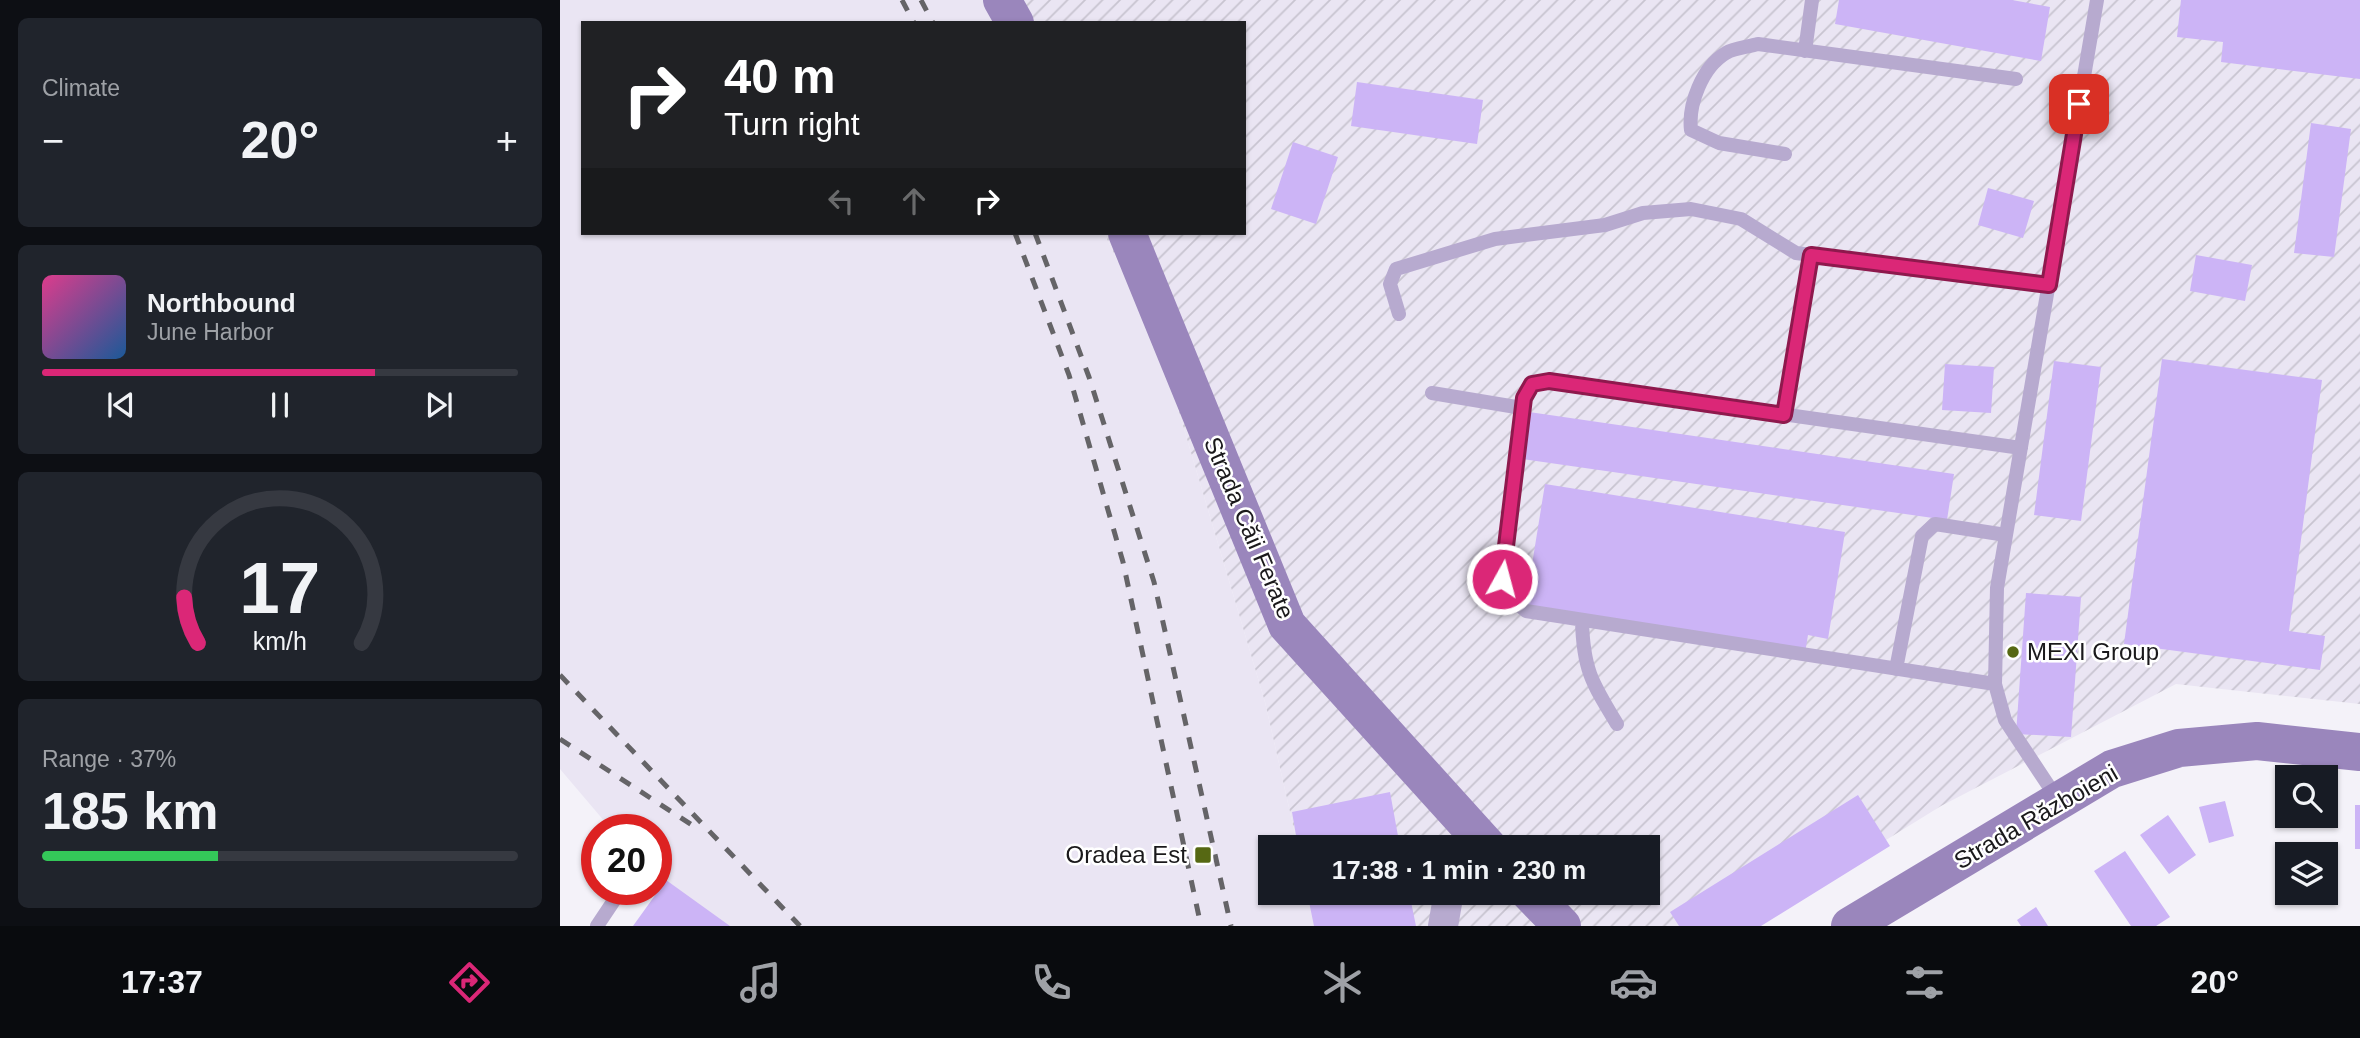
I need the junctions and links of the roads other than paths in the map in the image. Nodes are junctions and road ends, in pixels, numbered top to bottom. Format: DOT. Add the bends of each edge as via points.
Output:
graph roads {
  1 [pos="1002,0"];
  2 [pos="1812,0"];
  3 [pos="2097,0"];
  4 [pos="1014,21"];
  5 [pos="1805,51"];
  6 [pos="2015,79"];
  7 [pos="1785,154"];
  8 [pos="1128,235"];
  9 [pos="1811,255"];
  10 [pos="2049,285"];
  11 [pos="1399,314"];
  12 [pos="1432,393"];
  13 [pos="1522,408"];
  14 [pos="1784,415"];
  15 [pos="2021,448"];
  16 [pos="2006,535"];
  17 [pos="1582,620"];
  18 [pos="1896,669"];
  19 [pos="1995,684"];
  20 [pos="1617,724"];
  21 [pos="2360,752"];
  22 [pos="2059,801"];
  23 [pos="1470,835"];
  24 [pos="611,905"];
  25 [pos="1447,905"];
  26 [pos="1542,905"];
  27 [pos="597,926"];
  28 [pos="1443,926"];
  29 [pos="1562,926"];
  30 [pos="1850,926"];
  1 -- 4 [label="street"];
  2 -- 5 [label="lane"];
  3 -- 10 [label="lane"];
  5 -- 6 [label="lane"];
  5 -- 7 [label="lane" via="1758,44 1725,53 1701,80 1689,112 1691,130 1719,143"];
  8 -- 23 [label="street, Strada Căii Ferate" via="1287,625"];
  9 -- 10 [label="lane"];
  9 -- 11 [label="lane" via="1796,253 1741,219 1691,209 1643,213 1605,225 1496,239 1396,269 1390,284"];
  9 -- 14 [label="lane"];
  10 -- 15 [label="lane"];
  12 -- 13 [label="lane"];
  13 -- 14 [label="lane" via="1532,384 1549,381"];
  13 -- 17 [label="lane" via="1502,579 1509,596 1526,611"];
  14 -- 15 [label="lane"];
  15 -- 16 [label="lane"];
  16 -- 18 [label="lane" via="1935,524 1922,536"];
  16 -- 19 [label="lane" via="1997,588"];
  17 -- 18 [label="lane"];
  17 -- 20 [label="lane" via="1583,654 1593,685"];
  18 -- 19 [label="lane"];
  19 -- 22 [label="lane" via="2005,720"];
  21 -- 22 [label="street, Strada Războieni" via="2257,741 2179,748 2112,769"];
  22 -- 30 [label="street, Strada Războieni"];
  24 -- 27 [label="lane"];
  25 -- 28 [label="street"];
  26 -- 29 [label="street"];
}
